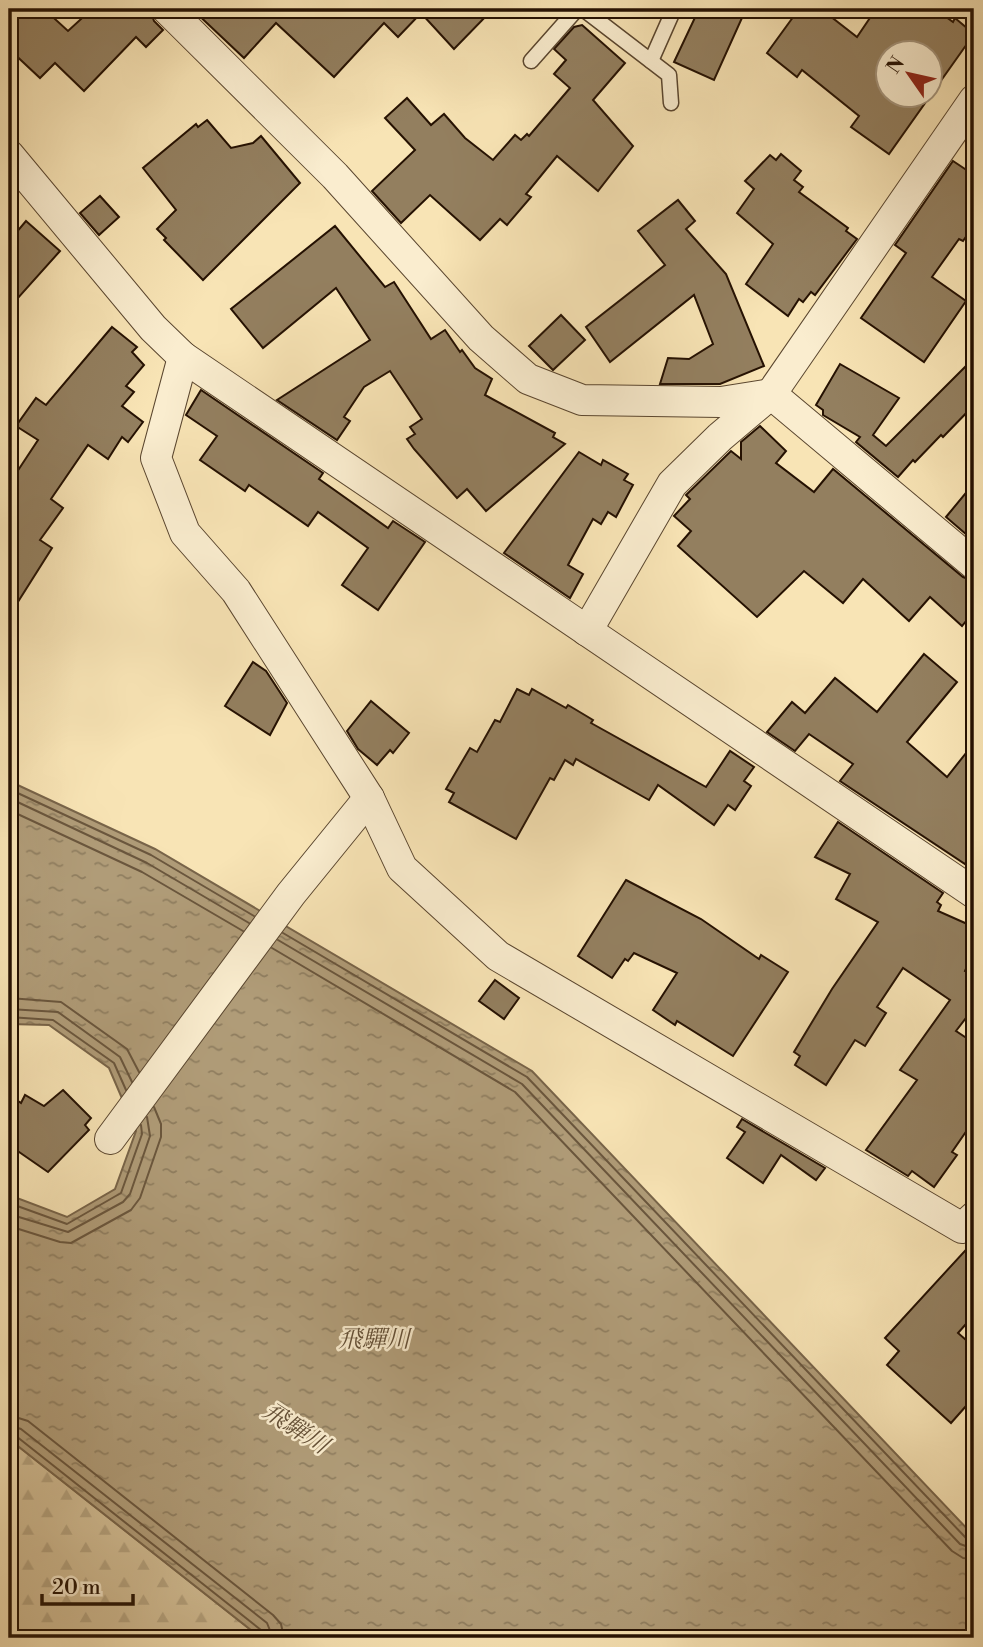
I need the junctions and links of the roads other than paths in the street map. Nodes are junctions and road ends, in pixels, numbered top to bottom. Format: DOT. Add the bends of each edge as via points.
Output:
graph roads {
  1 [pos="167,9"];
  2 [pos="577,9"];
  3 [pos="583,9"];
  4 [pos="674,9"];
  5 [pos="531,61"];
  6 [pos="651,61"];
  7 [pos="974,100"];
  8 [pos="671,103"];
  9 [pos="9,155"];
  10 [pos="183,357"];
  11 [pos="771,394"];
  12 [pos="974,565"];
  13 [pos="587,631"];
  14 [pos="369,798"];
  15 [pos="974,892"];
  16 [pos="110,1139"];
  17 [pos="974,1217"];
  1 -- 11 [label="street" via="335,176 481,338 528,379 582,400 721,402"];
  2 -- 5 [label="lane"];
  3 -- 6 [label="lane"];
  4 -- 6 [label="lane"];
  6 -- 8 [label="lane" via="668,75"];
  7 -- 11 [label="street"];
  9 -- 10 [label="street" via="153,328"];
  10 -- 13 [label="street"];
  10 -- 14 [label="street" via="156,458 185,533 236,591"];
  11 -- 12 [label="street"];
  11 -- 13 [label="street" via="671,484"];
  13 -- 15 [label="street"];
  14 -- 16 [label="street"];
  14 -- 17 [label="street" via="402,868 498,956 962,1227"];
}
